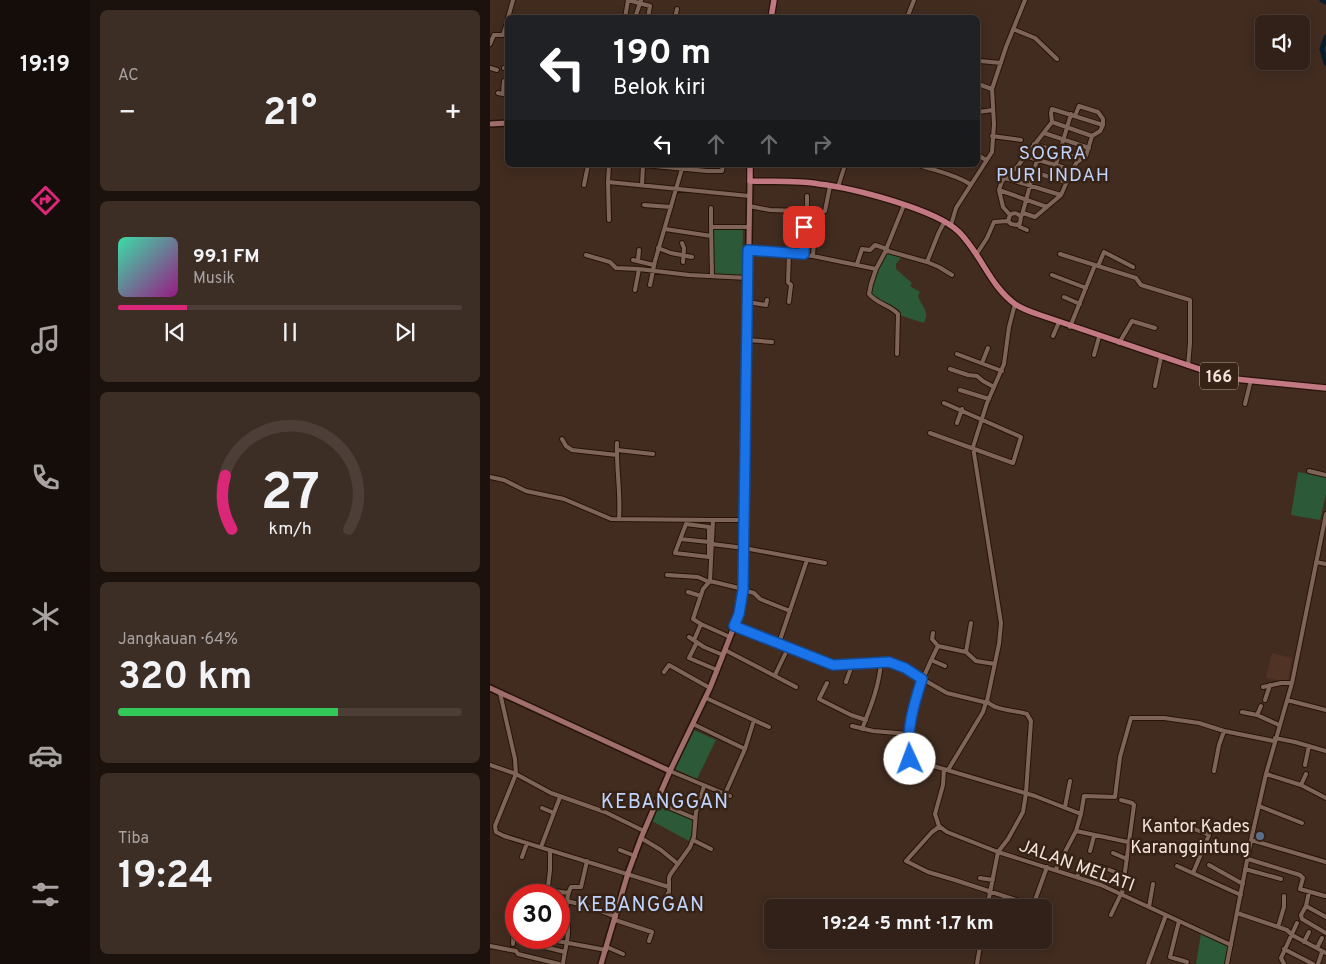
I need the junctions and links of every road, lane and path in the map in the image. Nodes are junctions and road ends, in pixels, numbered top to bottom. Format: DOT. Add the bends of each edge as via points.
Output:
graph roads {
  1 [pos="513,0"];
  2 [pos="628,0"];
  3 [pos="774,0"];
  4 [pos="914,0"];
  5 [pos="1026,0"];
  6 [pos="640,2"];
  7 [pos="677,9"];
  8 [pos="509,15"];
  9 [pos="626,15"];
  10 [pos="636,15"];
  11 [pos="650,15"];
  12 [pos="676,15"];
  13 [pos="772,15"];
  14 [pos="908,15"];
  15 [pos="505,29"];
  16 [pos="1014,29"];
  17 [pos="492,34"];
  18 [pos="490,44"];
  19 [pos="1057,59"];
  20 [pos="980,60"];
  21 [pos="1001,63"];
  22 [pos="490,68"];
  23 [pos="497,70"];
  24 [pos="505,81"];
  25 [pos="980,85"];
  26 [pos="992,89"];
  27 [pos="503,94"];
  28 [pos="993,110"];
  29 [pos="980,112"];
  30 [pos="1070,114"];
  31 [pos="1076,116"];
  32 [pos="1052,122"];
  33 [pos="490,124"];
  34 [pos="505,124"];
  35 [pos="1103,125"];
  36 [pos="1067,126"];
  37 [pos="1044,133"];
  38 [pos="992,136"];
  39 [pos="1092,136"];
  40 [pos="1022,140"];
  41 [pos="1062,140"];
  42 [pos="1034,144"];
  43 [pos="1089,148"];
  44 [pos="1058,152"];
  45 [pos="980,156"];
  46 [pos="1025,156"];
  47 [pos="1081,159"];
  48 [pos="986,160"];
  49 [pos="1037,160"];
  50 [pos="1055,165"];
  51 [pos="588,167"];
  52 [pos="609,167"];
  53 [pos="644,167"];
  54 [pos="683,167"];
  55 [pos="723,167"];
  56 [pos="750,167"];
  57 [pos="845,167"];
  58 [pos="925,167"];
  59 [pos="1017,167"];
  60 [pos="1072,170"];
  61 [pos="1034,173"];
  62 [pos="1005,178"];
  63 [pos="1052,178"];
  64 [pos="750,181"];
  65 [pos="608,182"];
  66 [pos="1066,182"];
  67 [pos="970,184"];
  68 [pos="584,185"];
  69 [pos="642,185"];
  70 [pos="1030,185"];
  71 [pos="830,186"];
  72 [pos="838,187"];
  73 [pos="677,189"];
  74 [pos="998,190"];
  75 [pos="1061,195"];
  76 [pos="749,196"];
  77 [pos="807,196"];
  78 [pos="1026,200"];
  79 [pos="644,205"];
  80 [pos="904,205"];
  81 [pos="748,206"];
  82 [pos="671,207"];
  83 [pos="1047,207"];
  84 [pos="711,208"];
  85 [pos="799,211"];
  86 [pos="1023,213"];
  87 [pos="1010,215"];
  88 [pos="794,218"];
  89 [pos="1021,218"];
  90 [pos="609,220"];
  91 [pos="1008,221"];
  92 [pos="948,223"];
  93 [pos="1019,224"];
  94 [pos="712,226"];
  95 [pos="749,227"];
  96 [pos="665,229"];
  97 [pos="1027,230"];
  98 [pos="711,236"];
  99 [pos="682,243"];
  100 [pos="658,248"];
  101 [pos="639,250"];
  102 [pos="748,250"];
  103 [pos="886,251"];
  104 [pos="791,254"];
  105 [pos="804,254"];
  106 [pos="1060,254"];
  107 [pos="586,256"];
  108 [pos="683,256"];
  109 [pos="813,256"];
  110 [pos="977,256"];
  111 [pos="692,257"];
  112 [pos="683,262"];
  113 [pos="927,262"];
  114 [pos="858,264"];
  115 [pos="654,265"];
  116 [pos="1096,265"];
  117 [pos="1133,267"];
  118 [pos="639,268"];
  119 [pos="876,268"];
  120 [pos="653,270"];
  121 [pos="952,275"];
  122 [pos="1052,275"];
  123 [pos="712,276"];
  124 [pos="748,278"];
  125 [pos="650,285"];
  126 [pos="1086,288"];
  127 [pos="635,290"];
  128 [pos="1064,296"];
  129 [pos="768,300"];
  130 [pos="748,302"];
  131 [pos="788,302"];
  132 [pos="1015,304"];
  133 [pos="1080,304"];
  134 [pos="1058,322"];
  135 [pos="1070,327"];
  136 [pos="1155,328"];
  137 [pos="1053,336"];
  138 [pos="1099,337"];
  139 [pos="748,340"];
  140 [pos="772,342"];
  141 [pos="1118,343"];
  142 [pos="988,348"];
  143 [pos="897,354"];
  144 [pos="957,354"];
  145 [pos="1094,354"];
  146 [pos="1161,357"];
  147 [pos="982,363"];
  148 [pos="1188,366"];
  149 [pos="950,369"];
  150 [pos="1002,371"];
  151 [pos="1251,380"];
  152 [pos="1155,386"];
  153 [pos="994,387"];
  154 [pos="1326,388"];
  155 [pos="960,390"];
  156 [pos="989,399"];
  157 [pos="944,403"];
  158 [pos="1246,404"];
  159 [pos="962,410"];
  160 [pos="982,419"];
  161 [pos="957,422"];
  162 [pos="930,433"];
  163 [pos="562,439"];
  164 [pos="617,443"];
  165 [pos="973,448"];
  166 [pos="617,453"];
  167 [pos="653,454"];
  168 [pos="1309,471"];
  169 [pos="1326,475"];
  170 [pos="490,477"];
  171 [pos="1326,514"];
  172 [pos="619,519"];
  173 [pos="693,520"];
  174 [pos="712,520"];
  175 [pos="744,520"];
  176 [pos="693,525"];
  177 [pos="1324,531"];
  178 [pos="680,539"];
  179 [pos="710,543"];
  180 [pos="744,548"];
  181 [pos="806,560"];
  182 [pos="1316,562"];
  183 [pos="825,564"];
  184 [pos="1326,564"];
  185 [pos="668,574"];
  186 [pos="709,582"];
  187 [pos="743,590"];
  188 [pos="688,592"];
  189 [pos="701,596"];
  190 [pos="790,611"];
  191 [pos="971,623"];
  192 [pos="702,624"];
  193 [pos="734,626"];
  194 [pos="933,633"];
  195 [pos="689,637"];
  196 [pos="730,637"];
  197 [pos="695,642"];
  198 [pos="779,643"];
  199 [pos="789,646"];
  200 [pos="938,646"];
  201 [pos="724,652"];
  202 [pos="966,652"];
  203 [pos="931,660"];
  204 [pos="881,662"];
  205 [pos="995,664"];
  206 [pos="852,665"];
  207 [pos="945,666"];
  208 [pos="717,670"];
  209 [pos="664,672"];
  210 [pos="774,676"];
  211 [pos="922,679"];
  212 [pos="846,682"];
  213 [pos="827,683"];
  214 [pos="1292,683"];
  215 [pos="1270,685"];
  216 [pos="1263,687"];
  217 [pos="490,688"];
  218 [pos="710,688"];
  219 [pos="796,688"];
  220 [pos="500,693"];
  221 [pos="706,698"];
  222 [pos="1265,700"];
  223 [pos="1287,700"];
  224 [pos="987,703"];
  225 [pos="1261,706"];
  226 [pos="1326,710"];
  227 [pos="1242,712"];
  228 [pos="1257,715"];
  229 [pos="754,720"];
  230 [pos="866,720"];
  231 [pos="693,724"];
  232 [pos="1279,725"];
  233 [pos="852,726"];
  234 [pos="769,727"];
  235 [pos="862,729"];
  236 [pos="1224,731"];
  237 [pos="909,734"];
  238 [pos="1240,734"];
  239 [pos="1275,740"];
  240 [pos="1239,742"];
  241 [pos="1310,746"];
  242 [pos="745,749"];
  243 [pos="1326,751"];
  244 [pos="490,765"];
  245 [pos="1305,765"];
  246 [pos="946,770"];
  247 [pos="670,771"];
  248 [pos="1214,771"];
  249 [pos="516,774"];
  250 [pos="1266,774"];
  251 [pos="1306,774"];
  252 [pos="1070,781"];
  253 [pos="1301,785"];
  254 [pos="704,786"];
  255 [pos="1026,793"];
  256 [pos="725,794"];
  257 [pos="730,796"];
  258 [pos="560,797"];
  259 [pos="1326,798"];
  260 [pos="1121,800"];
  261 [pos="656,802"];
  262 [pos="1259,806"];
  263 [pos="1065,807"];
  264 [pos="542,808"];
  265 [pos="554,812"];
  266 [pos="1081,814"];
  267 [pos="694,818"];
  268 [pos="1302,823"];
  269 [pos="938,825"];
  270 [pos="1187,826"];
  271 [pos="644,831"];
  272 [pos="1076,831"];
  273 [pos="1094,836"];
  274 [pos="642,838"];
  275 [pos="693,840"];
  276 [pos="1251,840"];
  277 [pos="1128,842"];
  278 [pos="527,843"];
  279 [pos="541,847"];
  280 [pos="550,850"];
  281 [pos="620,850"];
  282 [pos="711,850"];
  283 [pos="1090,851"];
  284 [pos="998,852"];
  285 [pos="1113,853"];
  286 [pos="635,856"];
  287 [pos="522,857"];
  288 [pos="1127,859"];
  289 [pos="1248,859"];
  290 [pos="587,861"];
  291 [pos="1326,862"];
  292 [pos="678,864"];
  293 [pos="1209,865"];
  294 [pos="1177,866"];
  295 [pos="1047,867"];
  296 [pos="1056,869"];
  297 [pos="1245,869"];
  298 [pos="1193,873"];
  299 [pos="628,874"];
  300 [pos="1125,876"];
  301 [pos="1078,877"];
  302 [pos="980,878"];
  303 [pos="1280,879"];
  304 [pos="992,880"];
  305 [pos="548,884"];
  306 [pos="1153,884"];
  307 [pos="1242,884"];
  308 [pos="669,887"];
  309 [pos="570,889"];
  310 [pos="990,891"];
  311 [pos="1309,892"];
  312 [pos="1121,894"];
  313 [pos="1240,895"];
  314 [pos="1284,896"];
  315 [pos="1325,896"];
  316 [pos="989,899"];
  317 [pos="1013,899"];
  318 [pos="1035,899"];
  319 [pos="570,902"];
  320 [pos="1306,906"];
  321 [pos="1149,907"];
  322 [pos="658,908"];
  323 [pos="1237,912"];
  324 [pos="1111,915"];
  325 [pos="1166,915"];
  326 [pos="1325,915"];
  327 [pos="615,919"];
  328 [pos="1179,921"];
  329 [pos="1297,924"];
  330 [pos="1278,927"];
  331 [pos="1309,932"];
  332 [pos="1326,933"];
  333 [pos="1292,935"];
  334 [pos="1322,938"];
  335 [pos="649,941"];
  336 [pos="1304,942"];
  337 [pos="570,944"];
  338 [pos="1231,945"];
  339 [pos="490,946"];
  340 [pos="1317,948"];
  341 [pos="553,949"];
  342 [pos="565,949"];
  343 [pos="606,949"];
  344 [pos="980,949"];
  345 [pos="1284,949"];
  346 [pos="565,952"];
  347 [pos="1324,952"];
  348 [pos="622,954"];
  349 [pos="1187,962"];
  350 [pos="559,964"];
  351 [pos="563,964"];
  352 [pos="601,964"];
  353 [pos="977,964"];
  354 [pos="1148,964"];
  355 [pos="1227,964"];
  356 [pos="1284,964"];
  357 [pos="1313,964"];
  358 [pos="1318,964"];
  1 -- 8 [label="street"];
  2 -- 6 [label="street"];
  2 -- 9 [label="street"];
  3 -- 13 [label="main road"];
  4 -- 14 [label="street"];
  5 -- 16 [label="street"];
  6 -- 10 [label="street"];
  6 -- 11 [label="street" via="651,6"];
  7 -- 12 [label="street"];
  15 -- 17 [label="street" via="503,35"];
  16 -- 19 [label="street" via="1035,38"];
  16 -- 21 [label="street"];
  17 -- 18 [label="street"];
  20 -- 21 [label="street"];
  21 -- 26 [label="street"];
  22 -- 23 [label="street"];
  24 -- 27 [label="street"];
  25 -- 26 [label="street"];
  26 -- 28 [label="street"];
  28 -- 29 [label="street"];
  28 -- 38 [label="street"];
  30 -- 31 [label="street"];
  30 -- 32 [label="street" via="1051,110"];
  30 -- 36 [label="street"];
  31 -- 35 [label="street"];
  31 -- 35 [label="street" via="1079,106 1089,108 1100,114"];
  32 -- 36 [label="street"];
  32 -- 37 [label="street"];
  33 -- 34 [label="street"];
  35 -- 39 [label="street"];
  36 -- 39 [label="street"];
  36 -- 41 [label="street"];
  37 -- 41 [label="street"];
  37 -- 42 [label="street"];
  38 -- 40 [label="street"];
  38 -- 48 [label="street" via="992,152"];
  39 -- 43 [label="street"];
  41 -- 43 [label="street"];
  41 -- 44 [label="street"];
  42 -- 44 [label="street"];
  42 -- 46 [label="street"];
  43 -- 47 [label="street"];
  44 -- 47 [label="street"];
  44 -- 50 [label="street"];
  45 -- 48 [label="street"];
  46 -- 49 [label="street"];
  46 -- 59 [label="street"];
  47 -- 60 [label="street"];
  48 -- 67 [label="street"];
  49 -- 50 [label="street"];
  49 -- 61 [label="street"];
  50 -- 60 [label="street"];
  50 -- 63 [label="street"];
  51 -- 68 [label="street"];
  52 -- 65 [label="street"];
  53 -- 69 [label="street"];
  54 -- 55 [label="street" via="721,171"];
  54 -- 73 [label="street"];
  56 -- 64 [label="main road"];
  57 -- 72 [label="street"];
  58 -- 67 [label="street"];
  59 -- 61 [label="street"];
  59 -- 62 [label="street"];
  60 -- 66 [label="street"];
  61 -- 63 [label="street"];
  61 -- 70 [label="street"];
  62 -- 70 [label="street"];
  62 -- 74 [label="street"];
  63 -- 66 [label="street"];
  64 -- 71 [label="main road, 166"];
  64 -- 76 [label="street"];
  65 -- 69 [label="street"];
  65 -- 90 [label="street"];
  66 -- 75 [label="street"];
  67 -- 92 [label="street"];
  69 -- 73 [label="street"];
  70 -- 75 [label="street"];
  70 -- 78 [label="street"];
  71 -- 72 [label="main road, 166"];
  71 -- 109 [label="street" via="825,211 816,214"];
  72 -- 80 [label="main road, 166"];
  73 -- 76 [label="street"];
  73 -- 82 [label="street"];
  74 -- 78 [label="street"];
  74 -- 87 [label="street" via="1000,201"];
  75 -- 83 [label="street"];
  76 -- 81 [label="street"];
  77 -- 105 [label="street"];
  78 -- 83 [label="street"];
  78 -- 86 [label="street"];
  79 -- 82 [label="street"];
  80 -- 92 [label="main road, 166"];
  80 -- 103 [label="street"];
  81 -- 85 [label="street"];
  81 -- 95 [label="street"];
  82 -- 96 [label="street"];
  83 -- 86 [label="street" via="1035,217"];
  84 -- 94 [label="street"];
  86 -- 89 [label="street"];
  87 -- 89 [label="street" via="1018,213"];
  87 -- 91 [label="street"];
  88 -- 104 [label="street"];
  89 -- 93 [label="street"];
  91 -- 93 [label="street" via="1013,225"];
  91 -- 110 [label="street" via="994,222"];
  92 -- 110 [label="main road, 166" via="962,235"];
  92 -- 113 [label="street" via="939,232"];
  93 -- 97 [label="street"];
  94 -- 95 [label="street"];
  94 -- 98 [label="street"];
  95 -- 102 [label="street"];
  96 -- 98 [label="street"];
  96 -- 100 [label="street"];
  98 -- 123 [label="street"];
  99 -- 108 [label="street"];
  100 -- 108 [label="street"];
  100 -- 115 [label="street"];
  101 -- 115 [label="street" via="636,261"];
  102 -- 104 [label="street"];
  102 -- 124 [label="street"];
  103 -- 113 [label="street"];
  103 -- 114 [label="street" via="875,246 861,250"];
  103 -- 119 [label="street"];
  104 -- 105 [label="street"];
  104 -- 131 [label="street" via="788,282 792,285"];
  105 -- 109 [label="street"];
  106 -- 116 [label="street"];
  107 -- 118 [label="street" via="610,262 615,268"];
  108 -- 111 [label="street"];
  108 -- 112 [label="street"];
  109 -- 114 [label="street"];
  110 -- 132 [label="main road, 166" via="1000,290"];
  113 -- 121 [label="street"];
  114 -- 119 [label="street"];
  115 -- 120 [label="street"];
  116 -- 117 [label="street" via="1104,252"];
  116 -- 126 [label="street"];
  116 -- 148 [label="street" via="1136,278 1141,285 1190,300"];
  118 -- 120 [label="street"];
  118 -- 127 [label="street"];
  119 -- 143 [label="street" via="869,294 898,314"];
  120 -- 123 [label="street"];
  120 -- 125 [label="street"];
  122 -- 126 [label="street"];
  123 -- 124 [label="street"];
  124 -- 130 [label="street"];
  126 -- 133 [label="street"];
  128 -- 133 [label="street"];
  129 -- 130 [label="street" via="766,305"];
  130 -- 139 [label="street"];
  132 -- 134 [label="main road, 166"];
  132 -- 150 [label="street"];
  133 -- 135 [label="street"];
  134 -- 135 [label="main road, 166"];
  134 -- 137 [label="street"];
  135 -- 138 [label="main road, 166"];
  136 -- 141 [label="street" via="1132,321"];
  138 -- 141 [label="main road, 166"];
  138 -- 145 [label="street"];
  139 -- 140 [label="street"];
  139 -- 175 [label="street"];
  141 -- 146 [label="main road, 166"];
  142 -- 147 [label="street"];
  144 -- 147 [label="street"];
  146 -- 148 [label="main road, 166"];
  146 -- 152 [label="street"];
  147 -- 150 [label="street"];
  148 -- 151 [label="main road, 166" via="1221,376"];
  149 -- 153 [label="street" via="976,376"];
  150 -- 153 [label="street"];
  151 -- 154 [label="main road, 166"];
  151 -- 158 [label="street"];
  153 -- 156 [label="street"];
  155 -- 156 [label="street"];
  156 -- 160 [label="street"];
  157 -- 159 [label="street"];
  159 -- 160 [label="street"];
  159 -- 161 [label="street"];
  160 -- 165 [label="street"];
  160 -- 165 [label="street" via="1021,439 1013,463"];
  162 -- 165 [label="street"];
  163 -- 166 [label="street" via="572,450"];
  164 -- 166 [label="street"];
  165 -- 205 [label="street" via="1001,623"];
  166 -- 167 [label="street"];
  166 -- 172 [label="street"];
  168 -- 169 [label="street"];
  170 -- 172 [label="street"];
  171 -- 177 [label="street"];
  172 -- 173 [label="street"];
  173 -- 174 [label="street"];
  173 -- 176 [label="street"];
  174 -- 175 [label="street"];
  174 -- 179 [label="street"];
  175 -- 180 [label="street"];
  176 -- 178 [label="street" via="686,524"];
  176 -- 179 [label="street" via="709,527"];
  177 -- 182 [label="street"];
  178 -- 179 [label="street"];
  178 -- 179 [label="street" via="674,553 709,557"];
  179 -- 180 [label="street"];
  179 -- 186 [label="street"];
  180 -- 181 [label="street"];
  180 -- 187 [label="street"];
  181 -- 183 [label="street"];
  181 -- 190 [label="street"];
  182 -- 184 [label="street"];
  182 -- 214 [label="street"];
  185 -- 186 [label="street" via="698,577"];
  186 -- 187 [label="street"];
  186 -- 189 [label="street"];
  187 -- 190 [label="street"];
  187 -- 193 [label="street"];
  188 -- 189 [label="street"];
  189 -- 192 [label="street" via="693,619"];
  190 -- 198 [label="street"];
  191 -- 202 [label="street"];
  192 -- 196 [label="street"];
  192 -- 197 [label="street"];
  193 -- 196 [label="street"];
  193 -- 198 [label="street"];
  194 -- 200 [label="street" via="932,639"];
  195 -- 197 [label="street"];
  196 -- 201 [label="street"];
  197 -- 201 [label="street"];
  197 -- 208 [label="street" via="689,658"];
  198 -- 199 [label="street"];
  199 -- 206 [label="street" via="833,665"];
  199 -- 210 [label="street"];
  200 -- 202 [label="street"];
  200 -- 203 [label="street"];
  201 -- 208 [label="street"];
  201 -- 210 [label="street"];
  202 -- 205 [label="street" via="976,661"];
  203 -- 207 [label="street"];
  203 -- 211 [label="street"];
  204 -- 206 [label="street"];
  204 -- 211 [label="street" via="898,665"];
  204 -- 230 [label="street" via="877,688"];
  205 -- 224 [label="street"];
  206 -- 212 [label="street"];
  208 -- 218 [label="street"];
  209 -- 218 [label="street" via="668,665"];
  210 -- 219 [label="street"];
  211 -- 224 [label="street" via="947,693"];
  211 -- 237 [label="street"];
  213 -- 230 [label="street" via="819,699"];
  214 -- 215 [label="street"];
  214 -- 223 [label="street"];
  215 -- 216 [label="street"];
  215 -- 222 [label="street"];
  217 -- 220 [label="street"];
  218 -- 221 [label="street"];
  220 -- 247 [label="street"];
  220 -- 249 [label="street" via="516,759"];
  221 -- 229 [label="street"];
  221 -- 231 [label="street"];
  223 -- 226 [label="street"];
  223 -- 232 [label="street"];
  224 -- 246 [label="street"];
  224 -- 255 [label="street" via="1031,718"];
  225 -- 228 [label="street"];
  227 -- 228 [label="street"];
  228 -- 232 [label="street"];
  229 -- 234 [label="street"];
  229 -- 242 [label="street"];
  230 -- 235 [label="street"];
  231 -- 242 [label="street"];
  231 -- 247 [label="street"];
  232 -- 239 [label="street"];
  233 -- 235 [label="street"];
  235 -- 237 [label="street"];
  236 -- 238 [label="street"];
  236 -- 248 [label="street"];
  236 -- 266 [label="street" via="1164,718 1131,718 1120,757 1114,797 1084,796"];
  237 -- 246 [label="street" via="910,760"];
  238 -- 239 [label="street"];
  238 -- 240 [label="street"];
  239 -- 241 [label="street"];
  239 -- 250 [label="street"];
  241 -- 243 [label="street"];
  241 -- 245 [label="street"];
  242 -- 256 [label="street"];
  244 -- 249 [label="street"];
  246 -- 255 [label="street"];
  246 -- 269 [label="street" via="935,812"];
  247 -- 254 [label="street"];
  247 -- 261 [label="street"];
  249 -- 258 [label="street"];
  249 -- 278 [label="street" via="495,830 498,834"];
  250 -- 253 [label="street"];
  250 -- 262 [label="street"];
  251 -- 253 [label="street"];
  252 -- 263 [label="street"];
  253 -- 259 [label="street"];
  254 -- 256 [label="street"];
  254 -- 267 [label="street"];
  255 -- 263 [label="street"];
  255 -- 284 [label="street" via="1023,812"];
  256 -- 257 [label="street"];
  258 -- 265 [label="street"];
  258 -- 271 [label="street" via="605,812"];
  260 -- 277 [label="street" via="1134,805"];
  261 -- 267 [label="street"];
  261 -- 271 [label="street"];
  262 -- 268 [label="street"];
  262 -- 276 [label="street"];
  263 -- 266 [label="street"];
  264 -- 265 [label="street"];
  265 -- 279 [label="street"];
  266 -- 272 [label="street"];
  267 -- 275 [label="street"];
  269 -- 284 [label="street, JALAN MELATI" via="955,836"];
  269 -- 310 [label="street" via="906,861 928,872"];
  270 -- 298 [label="street" via="1209,835"];
  271 -- 274 [label="street"];
  272 -- 273 [label="street"];
  272 -- 296 [label="street"];
  273 -- 277 [label="street"];
  273 -- 283 [label="street"];
  274 -- 286 [label="street"];
  274 -- 292 [label="street"];
  275 -- 282 [label="street"];
  275 -- 292 [label="street"];
  276 -- 289 [label="street"];
  276 -- 291 [label="street"];
  277 -- 288 [label="street"];
  278 -- 279 [label="street"];
  278 -- 287 [label="street"];
  279 -- 280 [label="street"];
  280 -- 290 [label="street"];
  280 -- 305 [label="street"];
  281 -- 286 [label="street"];
  284 -- 295 [label="street, JALAN MELATI"];
  284 -- 304 [label="street"];
  285 -- 288 [label="street"];
  286 -- 299 [label="street"];
  288 -- 300 [label="street"];
  289 -- 297 [label="street"];
  289 -- 311 [label="street" via="1300,875 1303,878 1300,889"];
  290 -- 299 [label="street"];
  290 -- 309 [label="street" via="580,887"];
  292 -- 308 [label="street" via="669,878"];
  293 -- 307 [label="street"];
  294 -- 298 [label="street"];
  295 -- 296 [label="street, JALAN MELATI"];
  295 -- 318 [label="street"];
  296 -- 301 [label="street, JALAN MELATI"];
  297 -- 303 [label="street"];
  297 -- 307 [label="street"];
  298 -- 313 [label="street"];
  299 -- 308 [label="street"];
  299 -- 327 [label="street"];
  300 -- 301 [label="street" via="1083,864"];
  300 -- 312 [label="street"];
  301 -- 312 [label="street, JALAN MELATI"];
  302 -- 304 [label="street"];
  304 -- 310 [label="street"];
  306 -- 321 [label="street"];
  307 -- 313 [label="street"];
  308 -- 322 [label="street"];
  310 -- 316 [label="street"];
  310 -- 317 [label="street"];
  311 -- 315 [label="street"];
  311 -- 320 [label="street"];
  312 -- 321 [label="street, JALAN MELATI"];
  312 -- 324 [label="street"];
  313 -- 323 [label="street"];
  314 -- 330 [label="street"];
  319 -- 327 [label="street"];
  320 -- 326 [label="street"];
  320 -- 332 [label="street" via="1302,919"];
  321 -- 325 [label="street, JALAN MELATI"];
  323 -- 330 [label="street"];
  323 -- 338 [label="street"];
  325 -- 328 [label="street, JALAN MELATI"];
  325 -- 354 [label="street"];
  327 -- 335 [label="street" via="652,932"];
  327 -- 343 [label="street"];
  328 -- 338 [label="street, JALAN MELATI"];
  328 -- 349 [label="street" via="1170,957"];
  329 -- 333 [label="street"];
  330 -- 333 [label="street"];
  331 -- 336 [label="street"];
  333 -- 336 [label="street"];
  333 -- 345 [label="street"];
  334 -- 340 [label="street"];
  336 -- 340 [label="street"];
  337 -- 343 [label="street"];
  338 -- 355 [label="street"];
  339 -- 350 [label="street"];
  340 -- 347 [label="street"];
  341 -- 346 [label="street"];
  342 -- 346 [label="street"];
  343 -- 348 [label="street"];
  343 -- 352 [label="street"];
  344 -- 353 [label="street"];
  345 -- 356 [label="street" via="1281,958"];
  345 -- 357 [label="street"];
  346 -- 351 [label="street"];
  347 -- 358 [label="street"];
}
